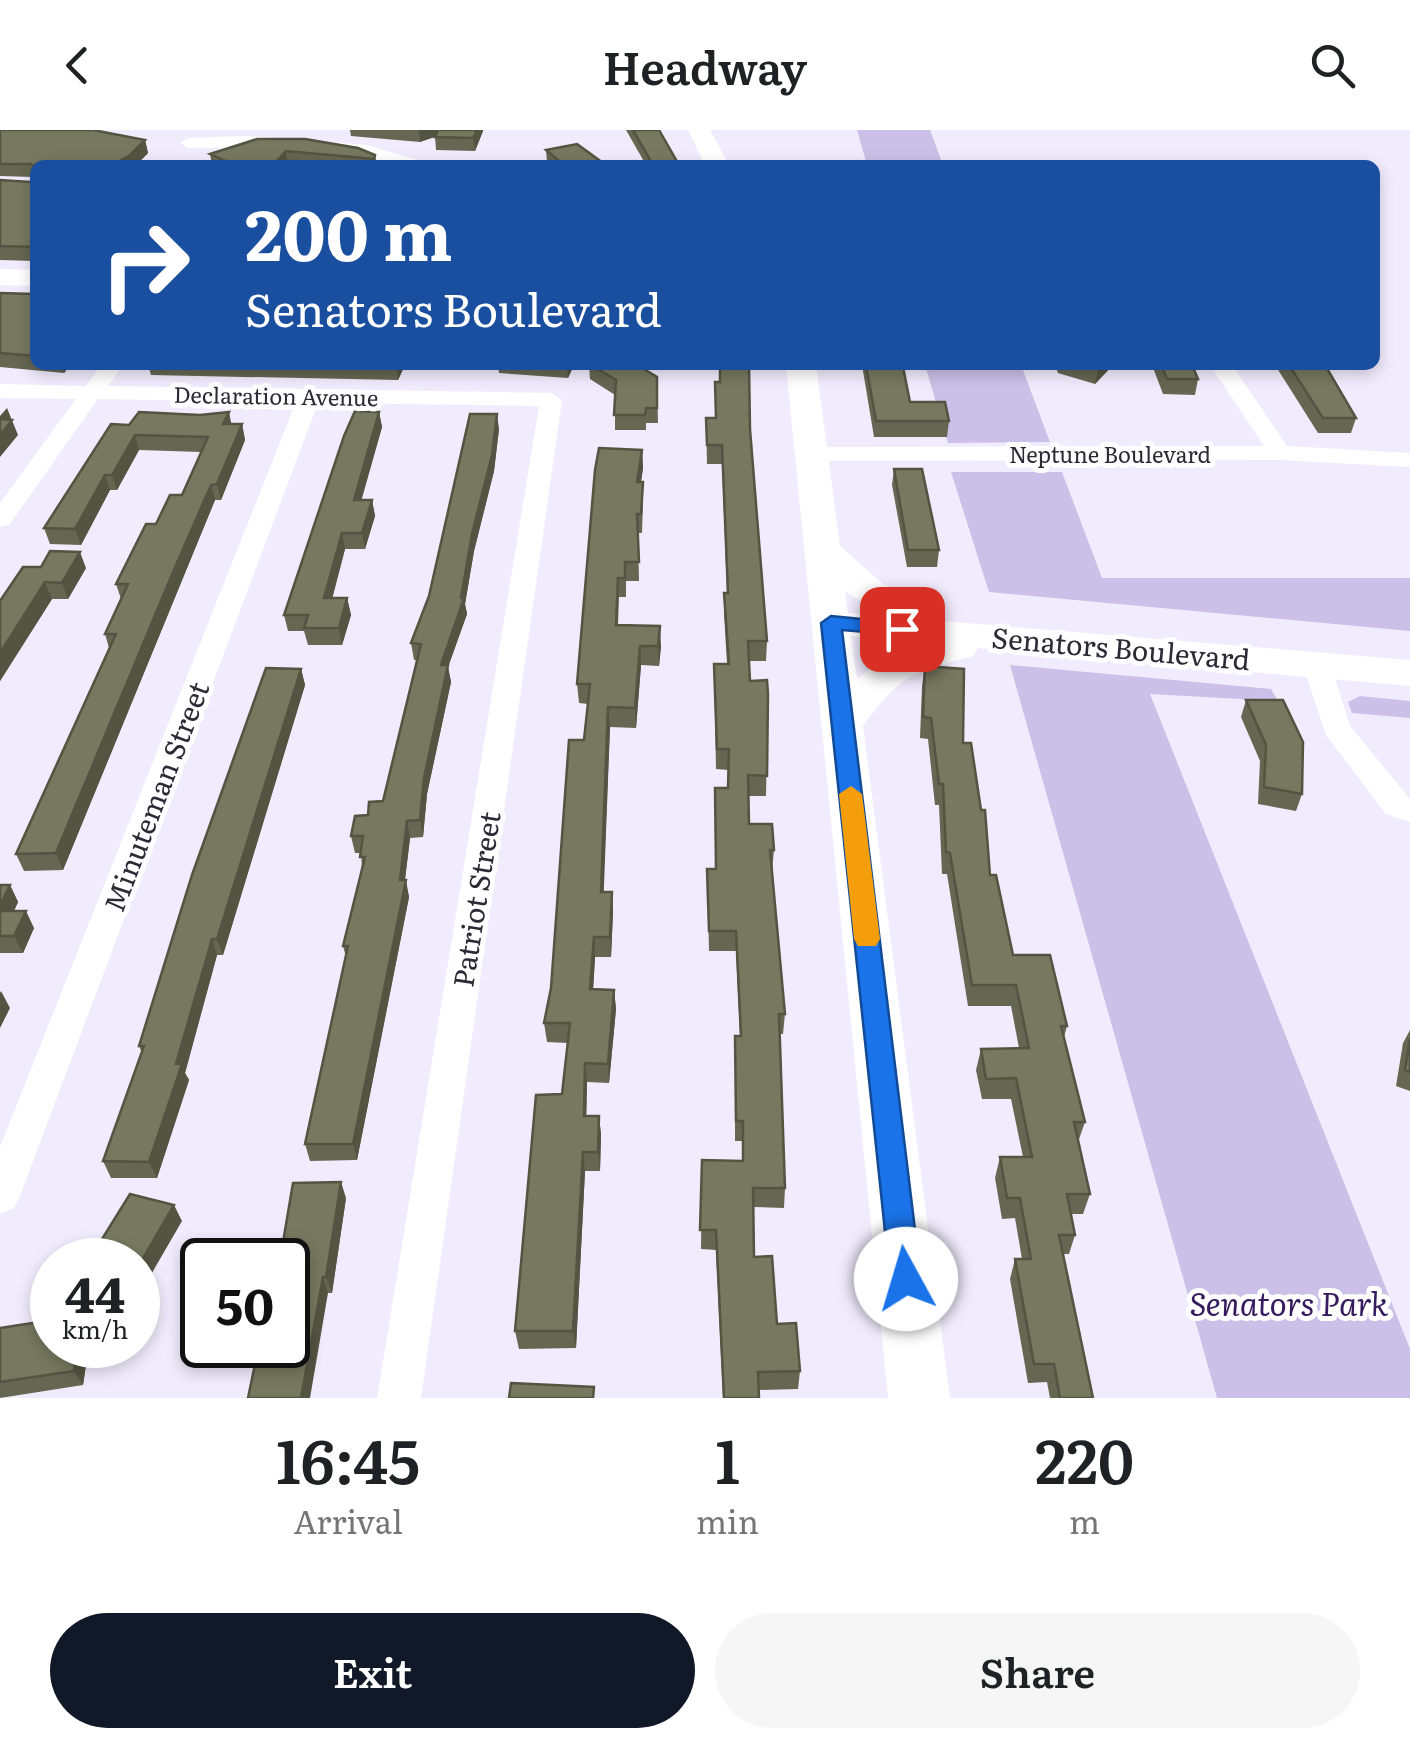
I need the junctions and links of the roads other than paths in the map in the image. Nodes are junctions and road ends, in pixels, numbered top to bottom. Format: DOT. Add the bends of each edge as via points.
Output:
graph roads {
  1 [pos="698,130"];
  2 [pos="188,136"];
  3 [pos="408,160"];
  4 [pos="714,160"];
  5 [pos="0,277"];
  6 [pos="30,278"];
  7 [pos="108,370"];
  8 [pos="802,370"];
  9 [pos="1225,370"];
  10 [pos="0,391"];
  11 [pos="93,392"];
  12 [pos="310,396"];
  13 [pos="551,400"];
  14 [pos="1280,453"];
  15 [pos="809,454"];
  16 [pos="1410,460"];
  17 [pos="0,520"];
  18 [pos="822,550"];
  19 [pos="831,623"];
  20 [pos="1008,639"];
  21 [pos="1316,663"];
  22 [pos="1410,674"];
  23 [pos="843,724"];
  24 [pos="1410,811"];
  25 [pos="0,1196"];
  26 [pos="399,1398"];
  27 [pos="919,1398"];
  1 -- 4 [label="main road"];
  2 -- 3 [label="street" via="317,142"];
  5 -- 6 [label="main road"];
  7 -- 11 [label="street"];
  8 -- 15 [label="main road"];
  9 -- 14 [label="street"];
  10 -- 11 [label="street, Declaration Avenue"];
  11 -- 12 [label="street, Declaration Avenue"];
  11 -- 17 [label="street"];
  12 -- 13 [label="street, Declaration Avenue"];
  12 -- 25 [label="street, Minuteman Street"];
  13 -- 26 [label="street, Patriot Street"];
  14 -- 15 [label="street, Neptune Boulevard"];
  14 -- 16 [label="street, Neptune Boulevard"];
  15 -- 18 [label="main road"];
  18 -- 19 [label="main road"];
  18 -- 20 [label="main road" via="871,596 901,612"];
  19 -- 20 [label="main road, Senators Boulevard"];
  19 -- 23 [label="main road"];
  20 -- 21 [label="main road, Senators Boulevard"];
  20 -- 23 [label="main road" via="906,658 885,670"];
  21 -- 22 [label="main road, Senators Boulevard"];
  21 -- 24 [label="street" via="1336,728 1397,806"];
  23 -- 27 [label="main road"];
}
